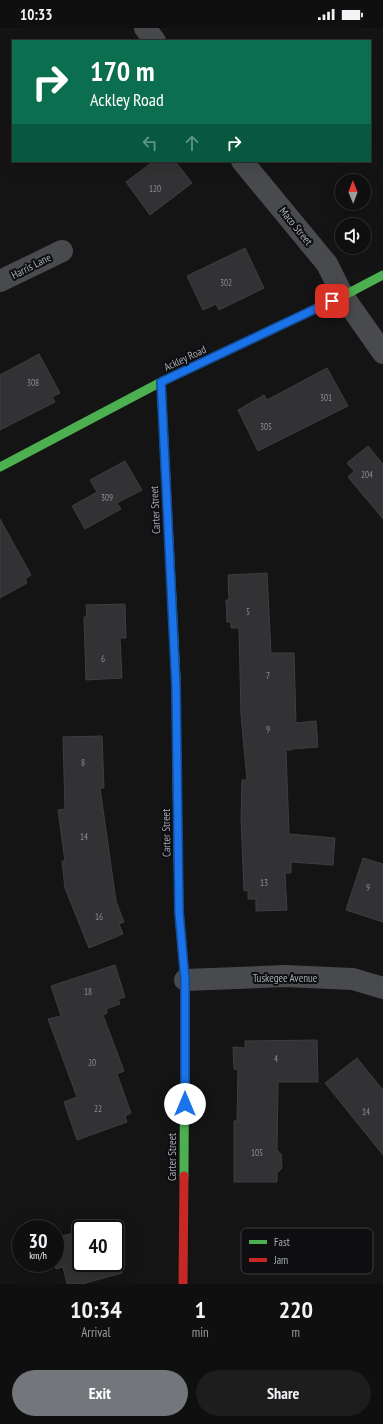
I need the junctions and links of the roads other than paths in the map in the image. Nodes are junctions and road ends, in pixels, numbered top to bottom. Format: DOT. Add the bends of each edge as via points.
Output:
graph roads {
  1 [pos="145,28"];
  2 [pos="154,40"];
  3 [pos="243,162"];
  4 [pos="62,250"];
  5 [pos="383,275"];
  6 [pos="0,281"];
  7 [pos="342,296"];
  8 [pos="383,353"];
  9 [pos="161,382"];
  10 [pos="0,467"];
  11 [pos="185,980"];
  12 [pos="383,988"];
  13 [pos="183,1284"];
  1 -- 2 [label="street"];
  3 -- 7 [label="street, Maco Street" via="327,264"];
  4 -- 6 [label="street, Harris Lane"];
  5 -- 7 [label="street, Ackley Road"];
  7 -- 8 [label="street, Maco Street"];
  7 -- 9 [label="street, Ackley Road"];
  9 -- 10 [label="street, Ackley Road"];
  9 -- 11 [label="street, Carter Street" via="176,687 179,912"];
  11 -- 12 [label="street, Tuskegee Avenue" via="285,976 353,979"];
  11 -- 13 [label="street, Carter Street"];
}
